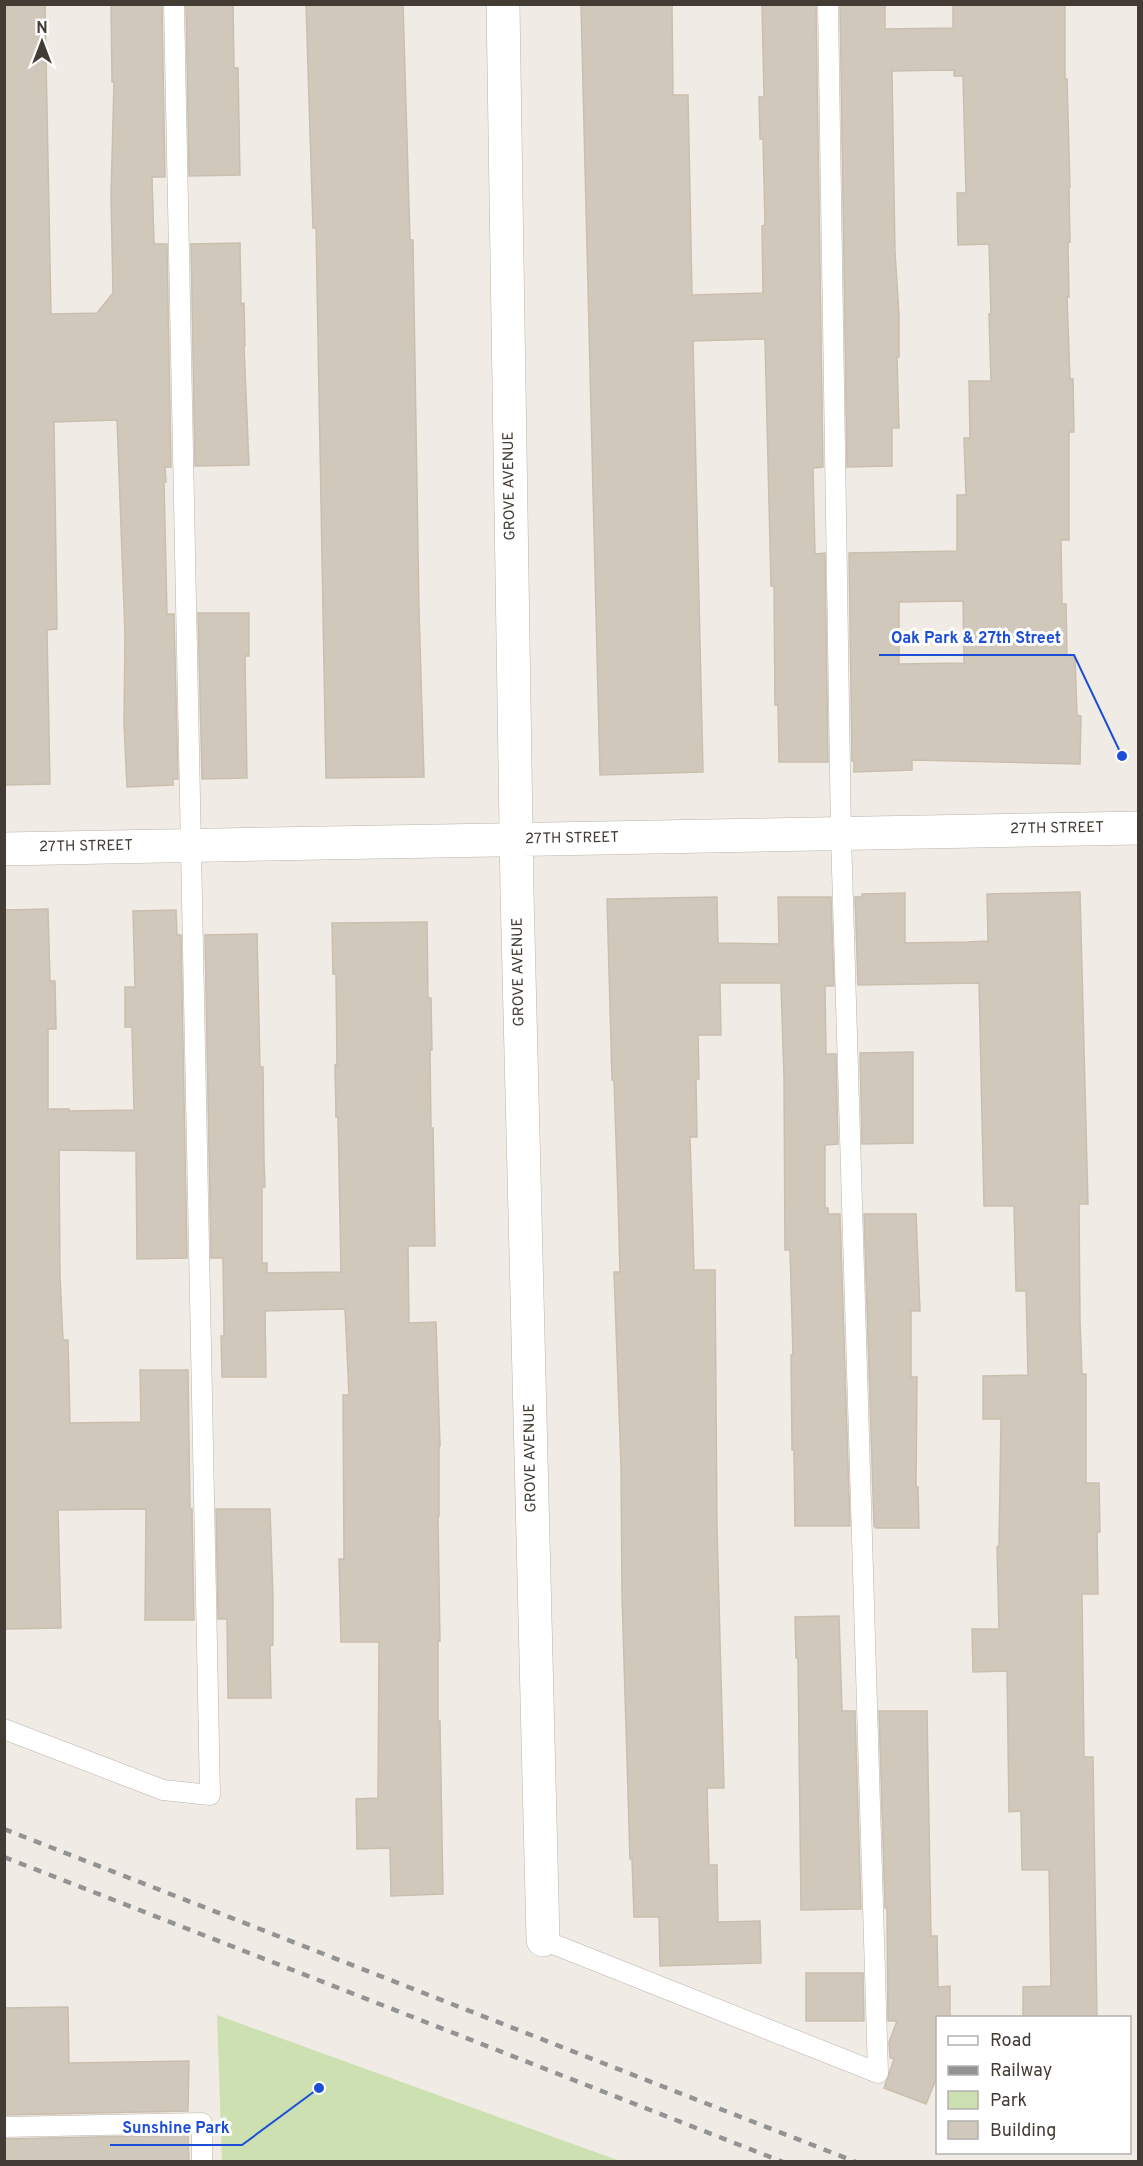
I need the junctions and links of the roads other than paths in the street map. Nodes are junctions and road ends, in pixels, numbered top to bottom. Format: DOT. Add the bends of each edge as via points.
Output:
graph roads {
  1 [pos="174,4"];
  2 [pos="503,4"];
  3 [pos="828,4"];
  4 [pos="1138,828"];
  5 [pos="841,835"];
  6 [pos="516,840"];
  7 [pos="191,844"];
  8 [pos="4,849"];
  9 [pos="4,1728"];
  10 [pos="543,1940"];
  11 [pos="4,2127"];
  12 [pos="202,2162"];
  1 -- 7 [label="lane"];
  2 -- 6 [label="street, GROVE AVENUE"];
  3 -- 5 [label="lane"];
  4 -- 5 [label="street, 27TH STREET"];
  5 -- 6 [label="street, 27TH STREET"];
  5 -- 10 [label="lane" via="878,2073"];
  6 -- 7 [label="street, 27TH STREET"];
  6 -- 10 [label="street, GROVE AVENUE"];
  7 -- 8 [label="street, 27TH STREET"];
  7 -- 9 [label="lane" via="210,1795 163,1790"];
  11 -- 12 [label="lane" via="202,2123"];
}
